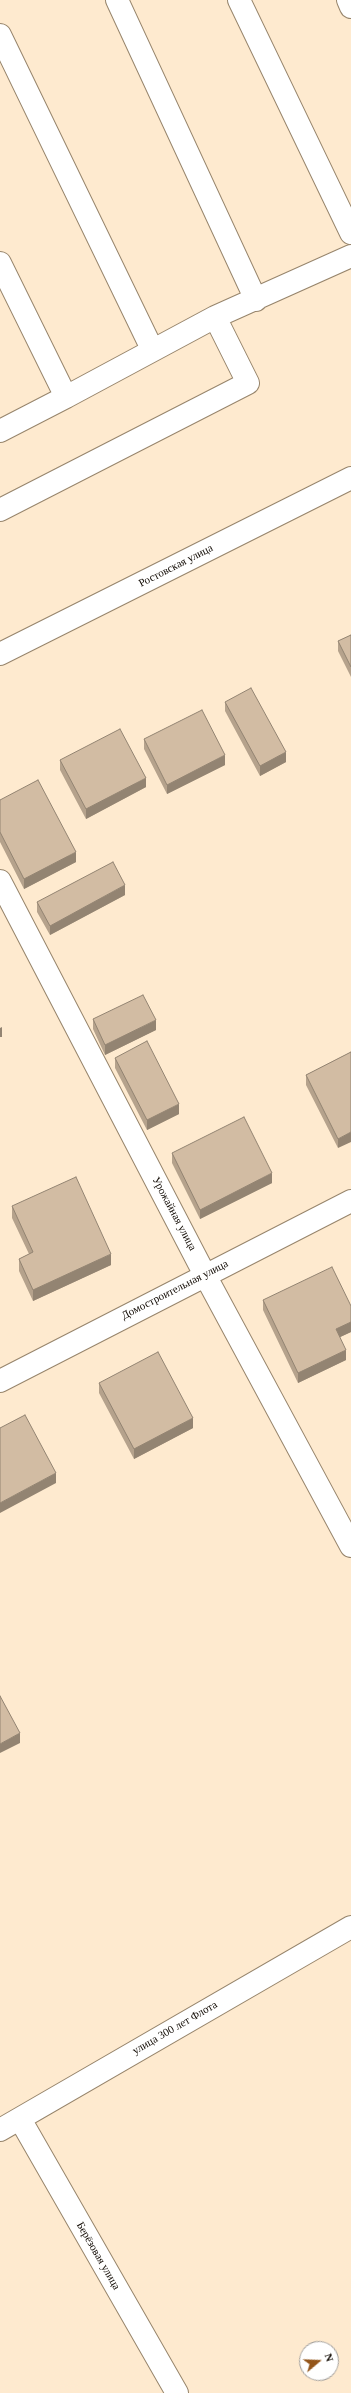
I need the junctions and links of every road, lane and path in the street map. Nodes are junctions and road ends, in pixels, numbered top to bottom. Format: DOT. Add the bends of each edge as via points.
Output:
graph roads {
  1 [pos="117,0"];
  2 [pos="239,0"];
  3 [pos="348,0"];
  4 [pos="351,6"];
  5 [pos="0,35"];
  6 [pos="351,233"];
  7 [pos="351,256"];
  8 [pos="0,262"];
  9 [pos="256,300"];
  10 [pos="215,317"];
  11 [pos="152,349"];
  12 [pos="66,397"];
  13 [pos="0,431"];
  14 [pos="351,478"];
  15 [pos="0,510"];
  16 [pos="0,654"];
  17 [pos="0,881"];
  18 [pos="351,1201"];
  19 [pos="205,1275"];
  20 [pos="0,1380"];
  21 [pos="351,1546"];
  22 [pos="351,1927"];
  23 [pos="20,2118"];
  24 [pos="0,2130"];
  25 [pos="176,2393"];
  1 -- 9 [label="street"];
  2 -- 6 [label="street"];
  3 -- 4 [label="street"];
  5 -- 11 [label="street"];
  7 -- 9 [label="street"];
  8 -- 12 [label="street"];
  9 -- 10 [label="street"];
  10 -- 11 [label="street"];
  10 -- 15 [label="street" via="248,384"];
  11 -- 12 [label="street"];
  12 -- 13 [label="street"];
  14 -- 16 [label="street, Ростовская улица"];
  17 -- 19 [label="street, Урожайная улица"];
  18 -- 19 [label="street, Домостроительная улица"];
  19 -- 20 [label="street, Домостроительная улица"];
  19 -- 21 [label="street, Урожайная улица"];
  22 -- 23 [label="street, улица 300 лет Флота"];
  23 -- 24 [label="street, улица 300 лет Флота"];
  23 -- 25 [label="street, Берёзовая улица"];
}
